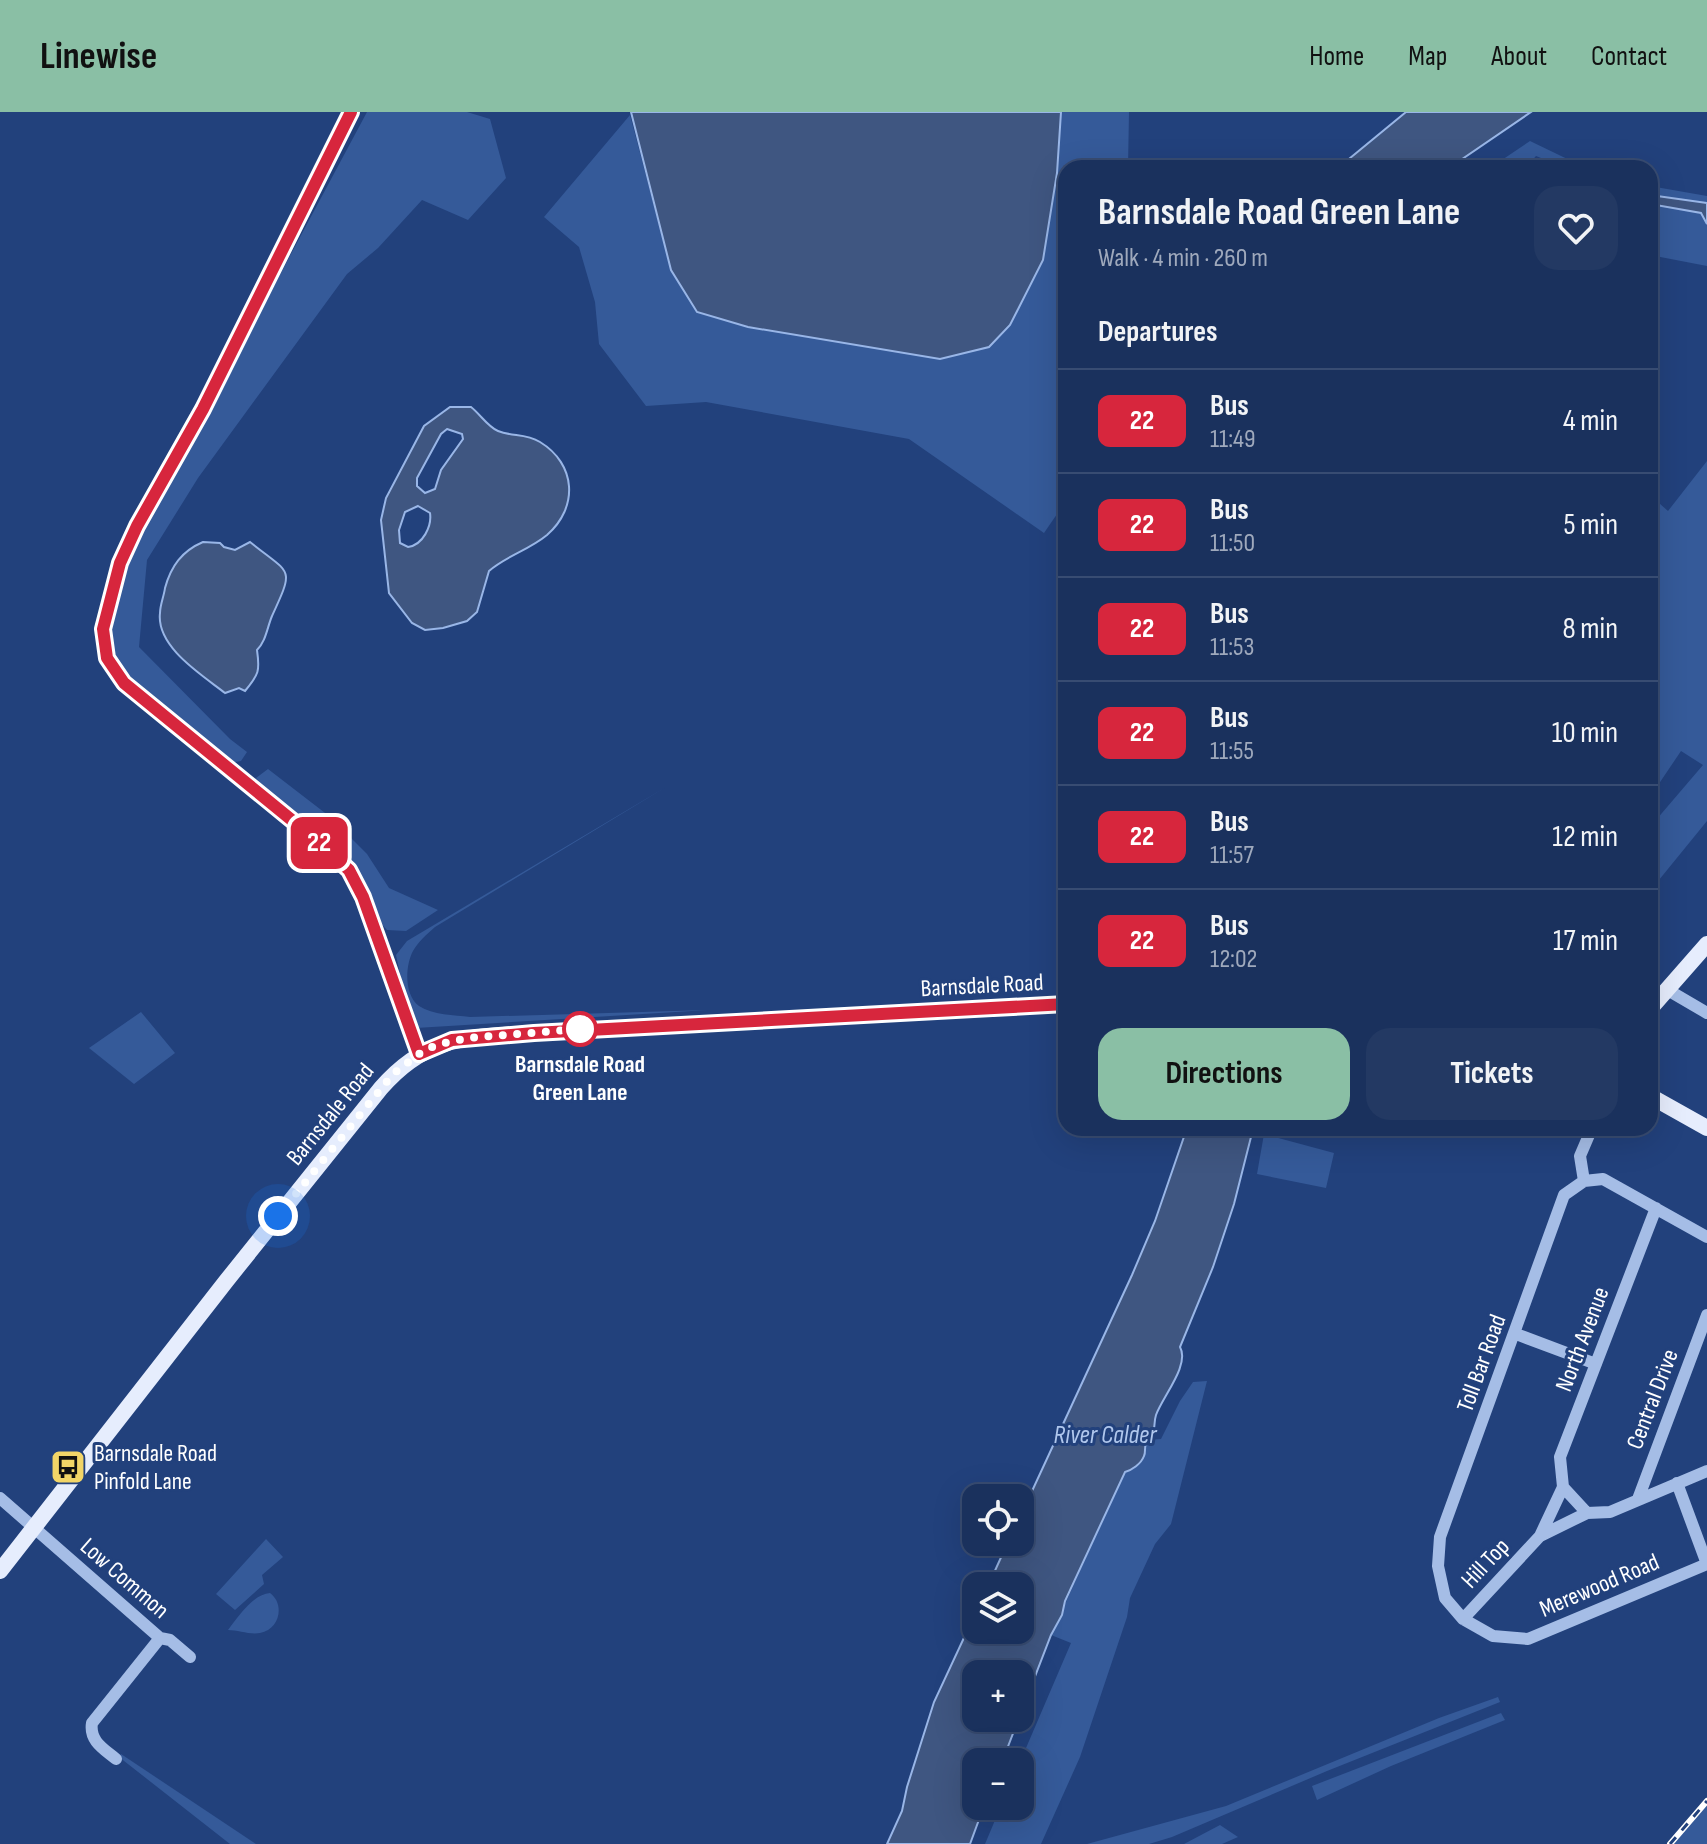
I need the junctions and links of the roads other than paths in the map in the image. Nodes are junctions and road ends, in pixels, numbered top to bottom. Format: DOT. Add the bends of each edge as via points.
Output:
graph roads {
  1 [pos="351,112"];
  2 [pos="1707,944"];
  3 [pos="1666,989"];
  4 [pos="1658,999"];
  5 [pos="1058,1004"];
  6 [pos="1707,1013"];
  7 [pos="419,1054"];
  8 [pos="1658,1100"];
  9 [pos="1707,1128"];
  10 [pos="1589,1136"];
  11 [pos="1584,1181"];
  12 [pos="1656,1208"];
  13 [pos="1707,1237"];
  14 [pos="1707,1315"];
  15 [pos="1516,1334"];
  16 [pos="1596,1364"];
  17 [pos="1707,1471"];
  18 [pos="1677,1483"];
  19 [pos="1563,1487"];
  20 [pos="0,1498"];
  21 [pos="1638,1499"];
  22 [pos="1587,1513"];
  23 [pos="33,1528"];
  24 [pos="1540,1536"];
  25 [pos="1707,1564"];
  26 [pos="0,1571"];
  27 [pos="1463,1619"];
  28 [pos="160,1638"];
  29 [pos="190,1657"];
  30 [pos="116,1759"];
  1 -- 7 [label="street" via="203,409 127,545 106,612 104,646 124,683 349,870"];
  2 -- 3 [label="main road"];
  3 -- 4 [label="main road"];
  3 -- 6 [label="street"];
  5 -- 7 [label="main road, Barnsdale Road" via="508,1035 452,1040"];
  7 -- 23 [label="main road, Barnsdale Road" via="381,1088"];
  8 -- 9 [label="main road"];
  10 -- 11 [label="street" via="1580,1156"];
  11 -- 12 [label="street" via="1603,1179"];
  11 -- 15 [label="street, Toll Bar Road" via="1564,1195"];
  12 -- 13 [label="street"];
  12 -- 16 [label="street, North Avenue"];
  14 -- 21 [label="street, Central Drive"];
  15 -- 16 [label="street"];
  15 -- 27 [label="street, Toll Bar Road" via="1440,1537 1438,1566 1445,1598"];
  16 -- 19 [label="street, North Avenue" via="1560,1457"];
  17 -- 18 [label="street, Hill Top"];
  18 -- 21 [label="street, Hill Top"];
  18 -- 25 [label="street"];
  19 -- 22 [label="street"];
  19 -- 24 [label="street, Hill Top"];
  20 -- 23 [label="street, Low Common"];
  21 -- 22 [label="street, Hill Top" via="1610,1512"];
  22 -- 24 [label="street, Hill Top"];
  23 -- 26 [label="main road, Barnsdale Road"];
  23 -- 28 [label="street, Low Common"];
  24 -- 27 [label="street, Hill Top"];
  25 -- 27 [label="street, Merewood Road" via="1528,1639 1493,1636"];
  28 -- 29 [label="street, Low Common"];
  28 -- 30 [label="street" via="92,1723 94,1740"];
}
